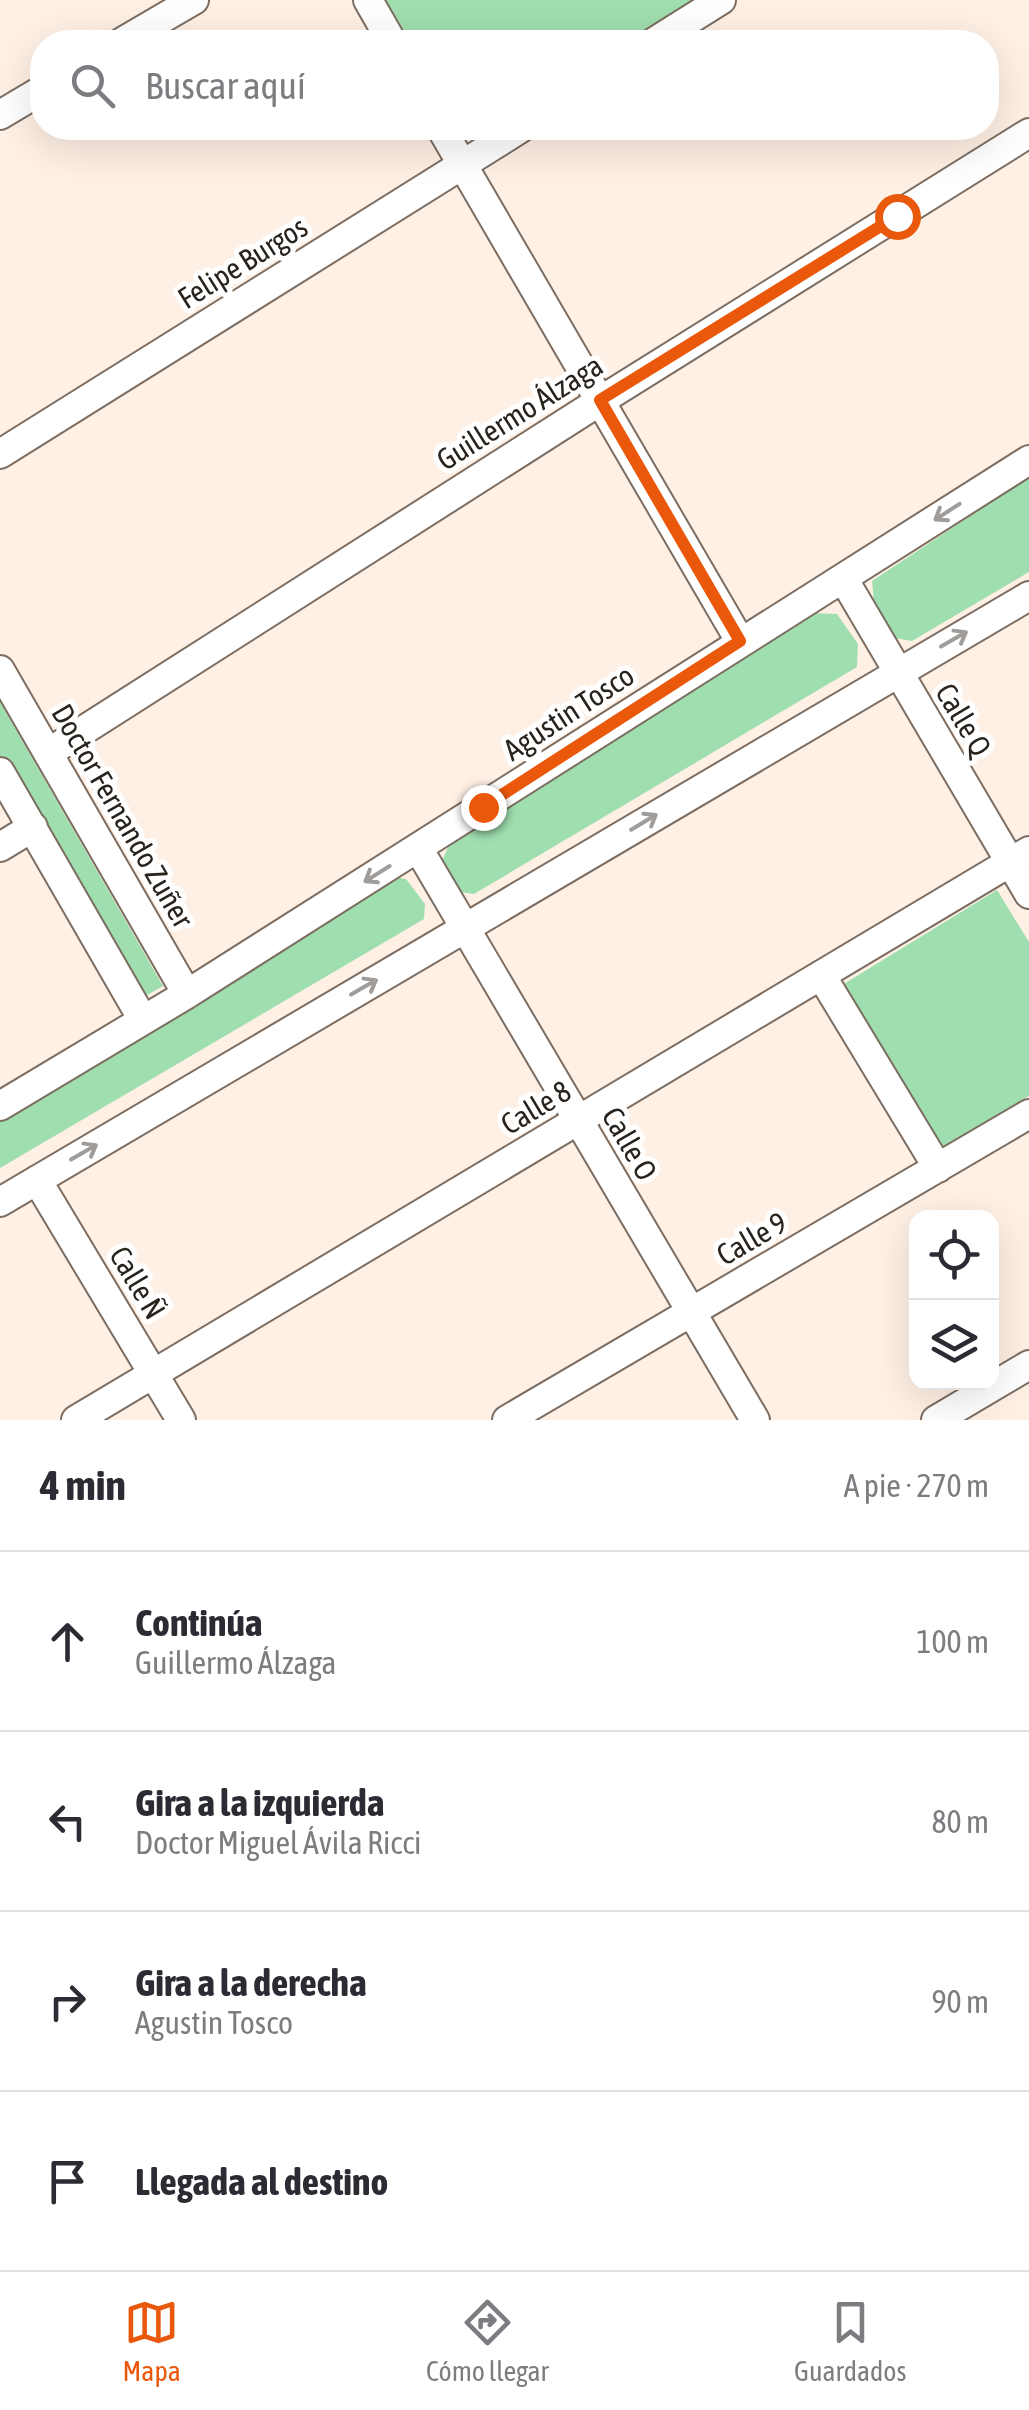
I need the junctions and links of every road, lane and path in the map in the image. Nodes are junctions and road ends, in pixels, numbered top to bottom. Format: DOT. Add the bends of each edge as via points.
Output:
graph roads {
  1 [pos="194,0"];
  2 [pos="368,0"];
  3 [pos="721,0"];
  4 [pos="143,30"];
  5 [pos="385,30"];
  6 [pos="673,30"];
  7 [pos="30,97"];
  8 [pos="0,115"];
  9 [pos="1029,133"];
  10 [pos="448,140"];
  11 [pos="502,140"];
  12 [pos="462,165"];
  13 [pos="600,400"];
  14 [pos="0,454"];
  15 [pos="1029,460"];
  16 [pos="844,578"];
  17 [pos="1029,596"];
  18 [pos="740,641"];
  19 [pos="0,670"];
  20 [pos="897,673"];
  21 [pos="48,753"];
  22 [pos="0,772"];
  23 [pos="33,828"];
  24 [pos="0,846"];
  25 [pos="418,848"];
  26 [pos="1020,857"];
  27 [pos="1029,894"];
  28 [pos="465,928"];
  29 [pos="821,975"];
  30 [pos="187,994"];
  31 [pos="143,1020"];
  32 [pos="0,1106"];
  33 [pos="1029,1114"];
  34 [pos="578,1120"];
  35 [pos="938,1168"];
  36 [pos="37,1180"];
  37 [pos="0,1202"];
  38 [pos="690,1313"];
  39 [pos="1029,1366"];
  40 [pos="154,1374"];
  41 [pos="76,1420"];
  42 [pos="181,1420"];
  43 [pos="508,1420"];
  44 [pos="755,1420"];
  45 [pos="936,1420"];
  1 -- 4 [label="street"];
  2 -- 5 [label="street"];
  3 -- 6 [label="street"];
  7 -- 8 [label="street"];
  9 -- 13 [label="street, Guillermo Álzaga"];
  10 -- 12 [label="street"];
  11 -- 12 [label="street, Felipe Burgos"];
  12 -- 13 [label="street"];
  12 -- 14 [label="street, Felipe Burgos"];
  13 -- 18 [label="street"];
  13 -- 21 [label="street, Guillermo Álzaga"];
  15 -- 16 [label="street, Agustin Tosco, one-way"];
  16 -- 18 [label="street, Agustin Tosco"];
  16 -- 20 [label="street, Calle Q"];
  20 -- 17 [label="street, one-way"];
  18 -- 25 [label="street, Agustin Tosco"];
  19 -- 21 [label="street, Doctor Fernando Zuñer"];
  20 -- 26 [label="street, Calle Q"];
  28 -- 20 [label="street, one-way"];
  21 -- 30 [label="street, Doctor Fernando Zuñer"];
  22 -- 23 [label="street"];
  23 -- 24 [label="street"];
  23 -- 31 [label="street"];
  25 -- 28 [label="street, Calle O"];
  25 -- 30 [label="street, Agustin Tosco, one-way"];
  26 -- 27 [label="street, Calle Q"];
  26 -- 29 [label="street, Calle 8"];
  28 -- 34 [label="street, Calle O"];
  36 -- 28 [label="street, one-way"];
  29 -- 34 [label="street, Calle 8"];
  29 -- 35 [label="street"];
  30 -- 31 [label="street, Agustin Tosco"];
  31 -- 32 [label="street, Agustin Tosco"];
  33 -- 35 [label="street, Calle 9"];
  34 -- 38 [label="street, Calle O"];
  34 -- 40 [label="street, Calle 8"];
  35 -- 38 [label="street, Calle 9"];
  36 -- 37 [label="street"];
  36 -- 40 [label="street, Calle Ñ"];
  38 -- 43 [label="street, Calle 9"];
  38 -- 44 [label="street, Calle O"];
  39 -- 45 [label="street"];
  40 -- 41 [label="street, Calle 8"];
  40 -- 42 [label="street, Calle Ñ"];
}
